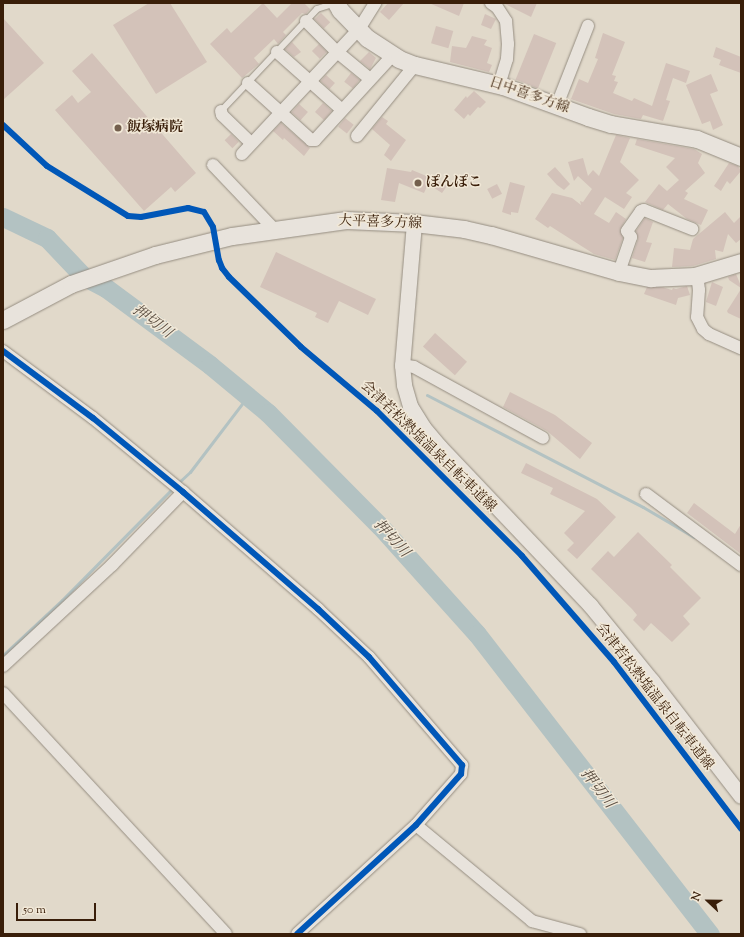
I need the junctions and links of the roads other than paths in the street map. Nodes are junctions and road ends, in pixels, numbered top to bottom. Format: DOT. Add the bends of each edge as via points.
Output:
graph roads {
  1 [pos="335,3"];
  2 [pos="375,3"];
  3 [pos="490,3"];
  4 [pos="306,21"];
  5 [pos="588,26"];
  6 [pos="359,29"];
  7 [pos="336,51"];
  8 [pos="277,52"];
  9 [pos="393,55"];
  10 [pos="416,65"];
  11 [pos="370,80"];
  12 [pos="308,81"];
  13 [pos="248,83"];
  14 [pos="499,85"];
  15 [pos="557,105"];
  16 [pos="342,110"];
  17 [pos="221,111"];
  18 [pos="280,112"];
  19 [pos="357,136"];
  20 [pos="251,143"];
  21 [pos="242,154"];
  22 [pos="741,157"];
  23 [pos="213,165"];
  24 [pos="414,222"];
  25 [pos="274,229"];
  26 [pos="692,229"];
  27 [pos="741,262"];
  28 [pos="619,272"];
  29 [pos="695,276"];
  30 [pos="3,320"];
  31 [pos="741,348"];
  32 [pos="3,351"];
  33 [pos="402,365"];
  34 [pos="543,438"];
  35 [pos="183,492"];
  36 [pos="646,494"];
  37 [pos="741,565"];
  38 [pos="3,666"];
  39 [pos="3,693"];
  40 [pos="741,796"];
  41 [pos="416,825"];
  42 [pos="226,934"];
  43 [pos="297,934"];
  44 [pos="580,934"];
  1 -- 4 [label="lane" via="317,9"];
  1 -- 6 [label="main road, 日中喜多方線"];
  2 -- 6 [label="street"];
  3 -- 14 [label="street" via="497,7 506,21 507,59"];
  4 -- 7 [label="street"];
  4 -- 8 [label="lane"];
  5 -- 15 [label="street"];
  6 -- 7 [label="street"];
  6 -- 9 [label="main road, 日中喜多方線"];
  7 -- 11 [label="street"];
  7 -- 12 [label="street"];
  8 -- 12 [label="street"];
  8 -- 13 [label="lane"];
  9 -- 10 [label="main road, 日中喜多方線"];
  9 -- 11 [label="street"];
  10 -- 14 [label="main road, 日中喜多方線"];
  10 -- 19 [label="street"];
  11 -- 16 [label="street"];
  12 -- 16 [label="street"];
  12 -- 18 [label="street"];
  13 -- 17 [label="lane"];
  13 -- 18 [label="street"];
  14 -- 15 [label="main road, 日中喜多方線"];
  15 -- 22 [label="main road, 日中喜多方線" via="611,124 697,139"];
  16 -- 18 [label="street" via="315,140 311,140"];
  17 -- 20 [label="street" via="222,115"];
  18 -- 20 [label="street"];
  20 -- 21 [label="street"];
  23 -- 25 [label="street"];
  24 -- 25 [label="main road, 大平喜多方線" via="346,220"];
  24 -- 28 [label="main road, 大平喜多方線" via="491,235"];
  24 -- 33 [label="street"];
  25 -- 30 [label="main road, 大平喜多方線" via="232,236 154,255 71,284"];
  26 -- 28 [label="street" via="641,211 627,231 631,237"];
  27 -- 29 [label="main road, 大平喜多方線"];
  28 -- 29 [label="main road, 大平喜多方線" via="651,278"];
  29 -- 31 [label="street" via="699,290 697,317 703,329"];
  32 -- 35 [label="street" via="93,418"];
  33 -- 34 [label="street" via="414,367"];
  33 -- 40 [label="street" via="410,406 423,427 590,605"];
  35 -- 38 [label="street" via="112,565"];
  35 -- 41 [label="street" via="318,609 369,657 462,765 461,774"];
  36 -- 37 [label="street"];
  39 -- 42 [label="street"];
  41 -- 43 [label="street"];
  41 -- 44 [label="street" via="532,922"];
}
